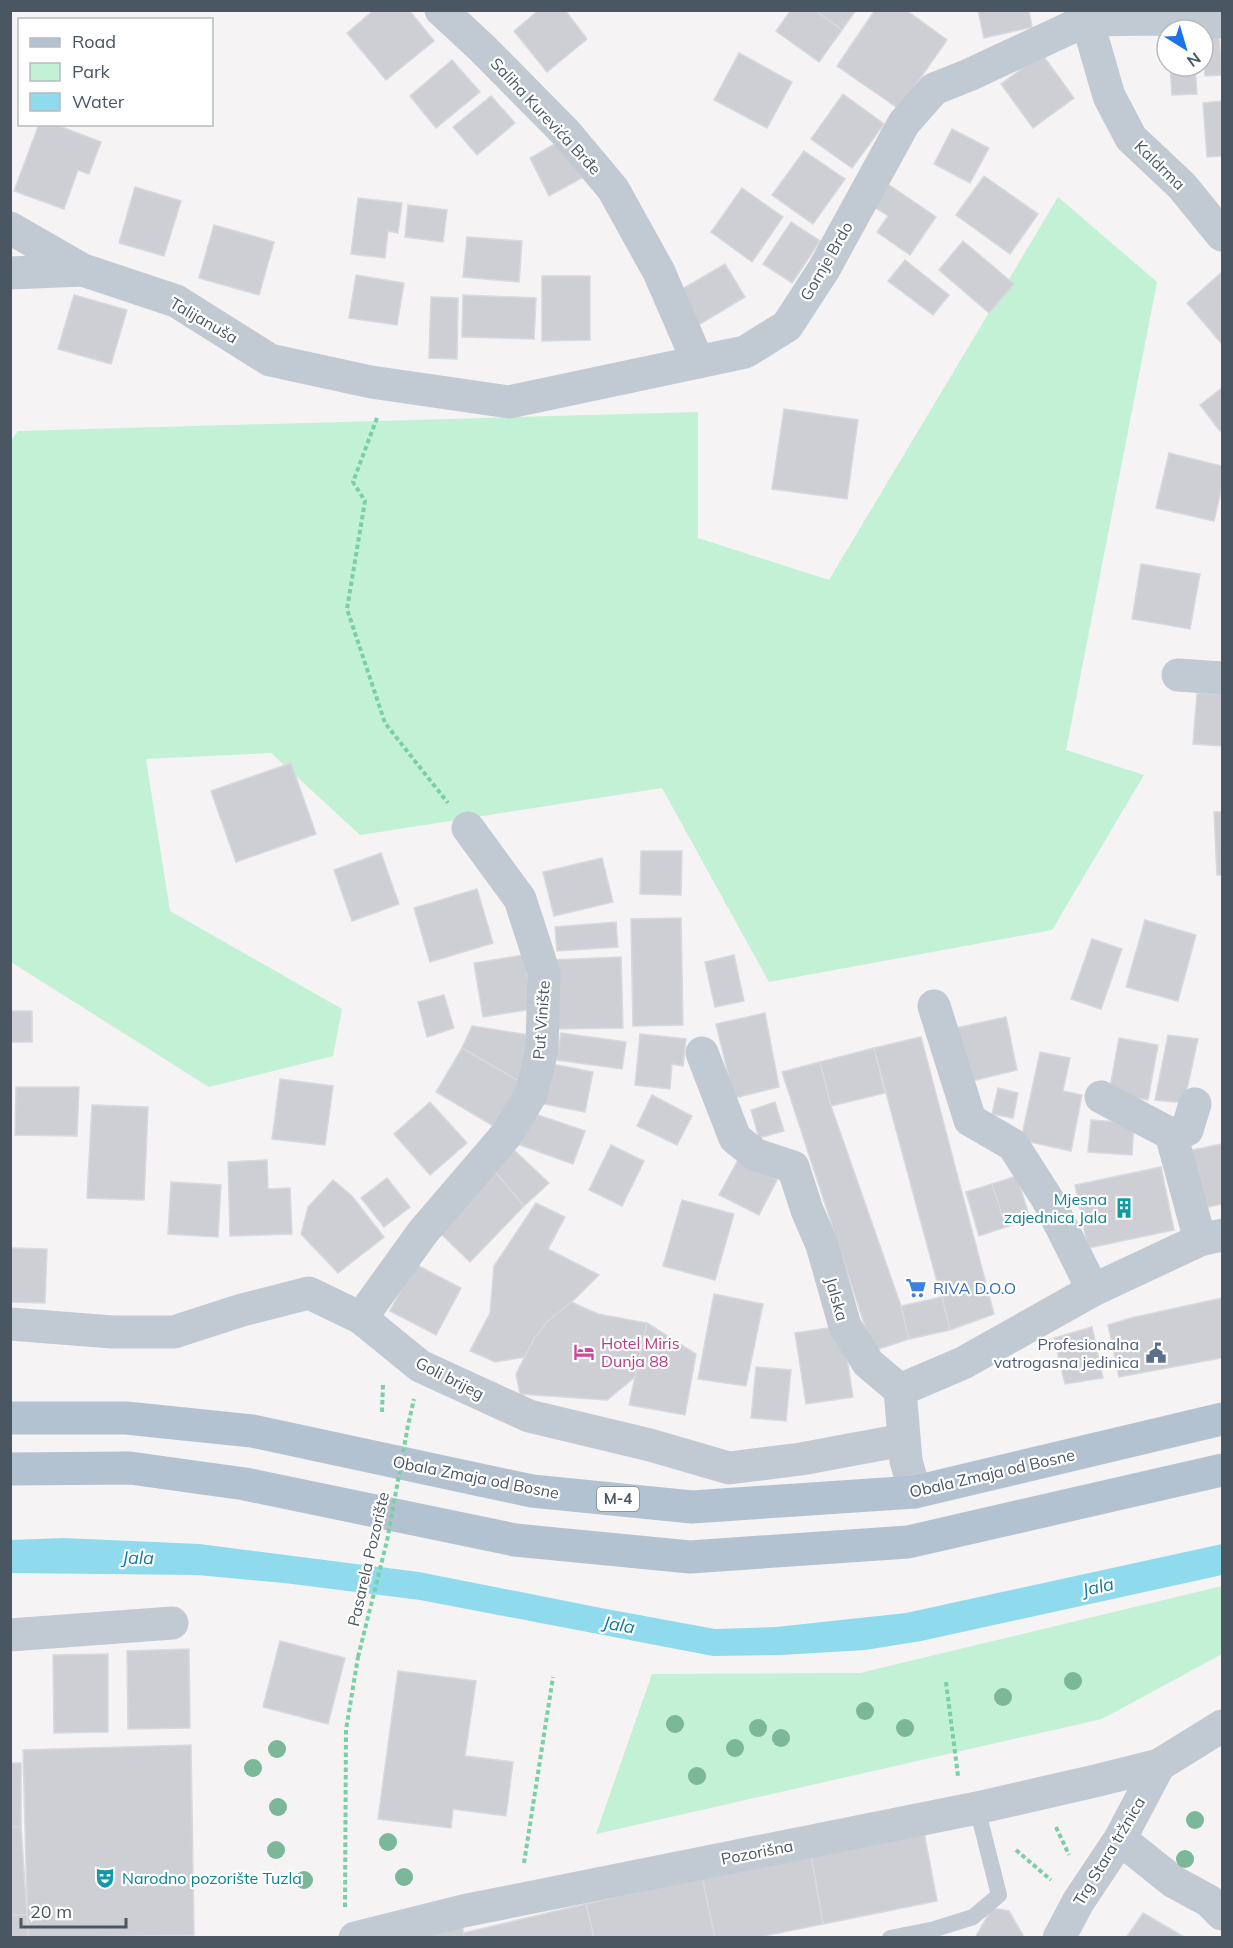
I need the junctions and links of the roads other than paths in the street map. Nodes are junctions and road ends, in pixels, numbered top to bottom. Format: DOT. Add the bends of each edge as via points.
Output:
graph roads {
  1 [pos="441,10"];
  2 [pos="1084,15"];
  3 [pos="1222,22"];
  4 [pos="10,228"];
  5 [pos="1222,235"];
  6 [pos="83,270"];
  7 [pos="10,273"];
  8 [pos="698,362"];
  9 [pos="371,382"];
  10 [pos="1178,675"];
  11 [pos="1222,678"];
  12 [pos="468,828"];
  13 [pos="934,1006"];
  14 [pos="702,1053"];
  15 [pos="1101,1097"];
  16 [pos="1195,1104"];
  17 [pos="1171,1134"];
  18 [pos="1211,1238"];
  19 [pos="1094,1290"];
  20 [pos="362,1318"];
  21 [pos="10,1324"];
  22 [pos="900,1390"];
  23 [pos="10,1418"];
  24 [pos="1222,1419"];
  25 [pos="903,1440"];
  26 [pos="10,1469"];
  27 [pos="1222,1470"];
  28 [pos="915,1492"];
  29 [pos="172,1623"];
  30 [pos="10,1635"];
  31 [pos="1222,1726"];
  32 [pos="1159,1766"];
  33 [pos="972,1803"];
  34 [pos="1120,1839"];
  35 [pos="1222,1914"];
  36 [pos="350,1926"];
  37 [pos="890,1938"];
  38 [pos="1059,1938"];
  1 -- 8 [label="street, Saliha Kurevića Brđe" via="566,133 613,189 659,272"];
  2 -- 3 [label="street, Gornje Brdo"];
  2 -- 5 [label="street, Kaldrma" via="1109,96 1131,138 1182,186"];
  2 -- 8 [label="street, Gornje Brdo" via="934,89 904,123 824,269 787,326 744,352"];
  4 -- 6 [label="street, Talijanuša"];
  6 -- 7 [label="street"];
  6 -- 9 [label="street, Talijanuša" via="176,301 270,360"];
  8 -- 9 [label="street, Gornje Brdo" via="509,402"];
  10 -- 11 [label="street"];
  12 -- 20 [label="street, Put Vinište" via="520,899 544,973 542,1050 531,1094 507,1134 423,1232"];
  13 -- 19 [label="street" via="970,1120 1013,1145 1048,1200"];
  14 -- 22 [label="street, Jalska" via="735,1138 756,1155 794,1167 845,1326 867,1363"];
  15 -- 17 [label="street"];
  16 -- 17 [label="street" via="1187,1130"];
  17 -- 18 [label="street"];
  18 -- 19 [label="street"];
  19 -- 22 [label="street" via="963,1363"];
  20 -- 21 [label="street, Goli brijeg" via="309,1293 174,1332 112,1332"];
  20 -- 25 [label="street, Goli brijeg" via="420,1366 529,1416 729,1468"];
  22 -- 25 [label="street"];
  23 -- 28 [label="main road, Obala Zmaja od Bosne / M-4" via="126,1418 252,1431 532,1491 692,1507"];
  24 -- 28 [label="main road, Obala Zmaja od Bosne / M-4"];
  25 -- 28 [label="street"];
  26 -- 27 [label="main road" via="130,1468 245,1484 515,1540 690,1557 908,1542"];
  29 -- 30 [label="street"];
  31 -- 32 [label="street"];
  32 -- 33 [label="street, Pozorišna"];
  32 -- 34 [label="street, Trg Stara tržnica"];
  33 -- 36 [label="street, Pozorišna" via="463,1911"];
  33 -- 37 [label="lane" via="999,1895 973,1917"];
  34 -- 35 [label="street"];
  34 -- 38 [label="street, Trg Stara tržnica"];
}
